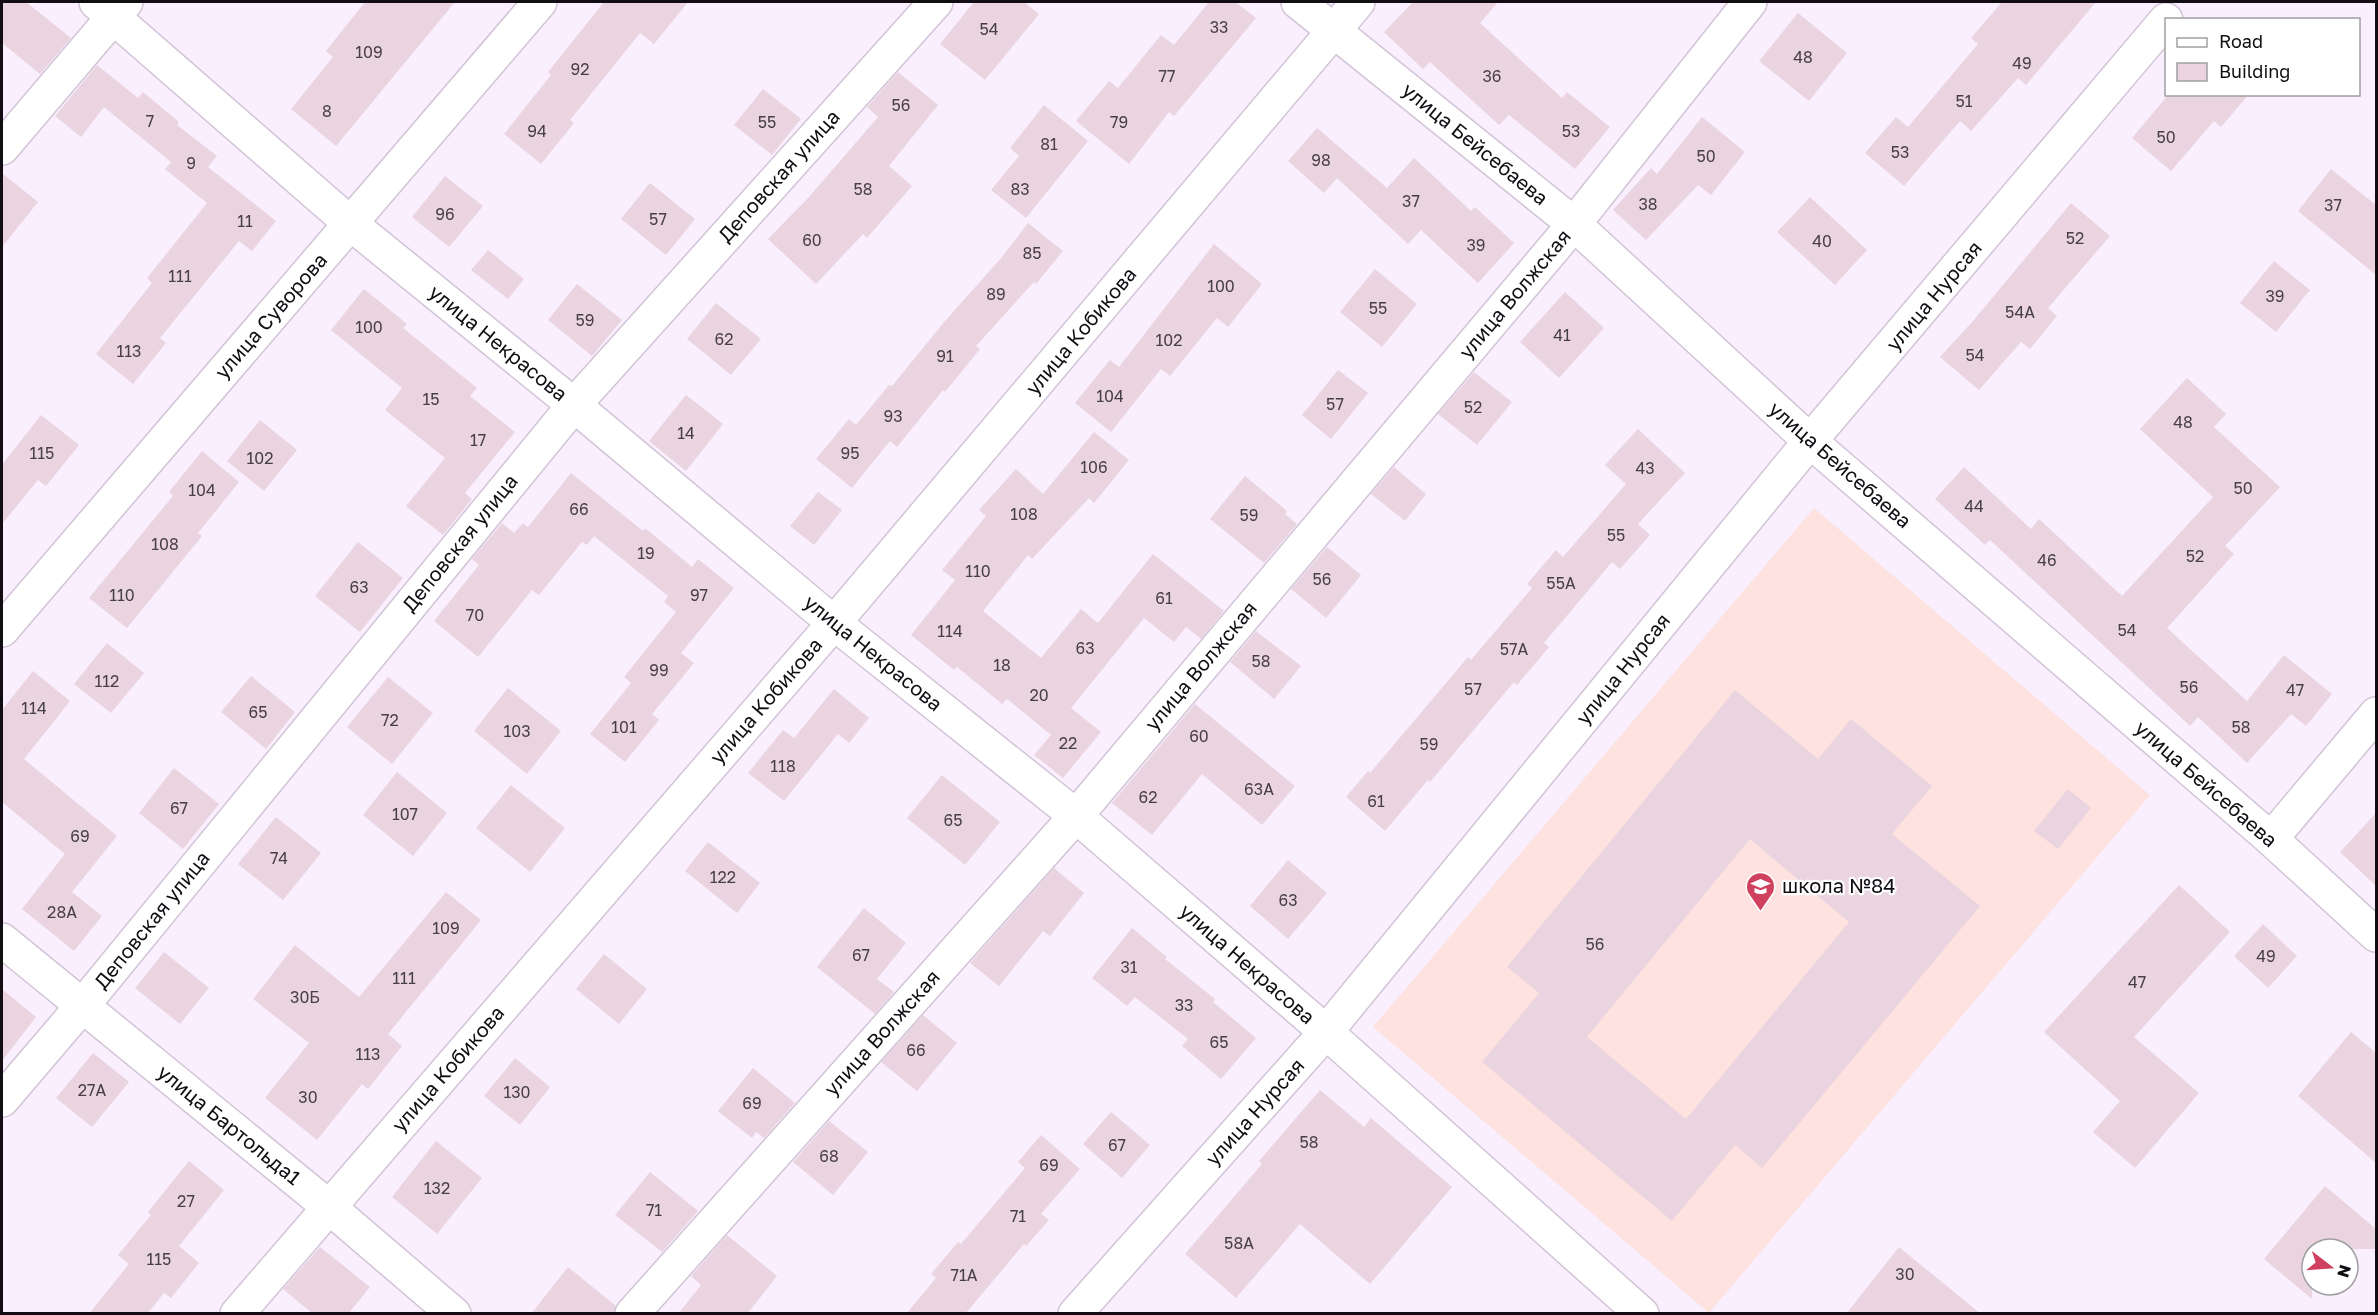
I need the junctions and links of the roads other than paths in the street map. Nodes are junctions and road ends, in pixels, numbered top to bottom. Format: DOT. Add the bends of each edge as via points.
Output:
graph roads {
  1 [pos="540,2"];
  2 [pos="936,2"];
  3 [pos="1298,2"];
  4 [pos="1358,2"];
  5 [pos="1750,2"];
  6 [pos="2182,2"];
  7 [pos="112,6"];
  8 [pos="2169,18"];
  9 [pos="2165,22"];
  10 [pos="1333,32"];
  11 [pos="2,148"];
  12 [pos="351,224"];
  13 [pos="1574,224"];
  14 [pos="574,405"];
  15 [pos="1810,441"];
  16 [pos="834,623"];
  17 [pos="2,630"];
  18 [pos="2376,714"];
  19 [pos="1076,816"];
  20 [pos="2271,839"];
  21 [pos="2376,935"];
  22 [pos="2,940"];
  23 [pos="83,1005"];
  24 [pos="1326,1032"];
  25 [pos="2,1100"];
  26 [pos="329,1207"];
  27 [pos="237,1314"];
  28 [pos="454,1314"];
  29 [pos="632,1314"];
  30 [pos="1075,1314"];
  31 [pos="1642,1314"];
  1 -- 12 [label="street, улица Суворова"];
  2 -- 14 [label="street, Деповская улица"];
  3 -- 10 [label="street, улица Бейсебаева"];
  4 -- 10 [label="street, улица Кобикова"];
  5 -- 13 [label="street, улица Волжская"];
  6 -- 8 [label="street, улица Нурсая"];
  7 -- 11 [label="street"];
  7 -- 12 [label="street, улица Некрасова"];
  9 -- 15 [label="street, улица Нурсая"];
  10 -- 13 [label="street, улица Бейсебаева"];
  10 -- 16 [label="street, улица Кобикова"];
  12 -- 14 [label="street, улица Некрасова"];
  12 -- 17 [label="street, улица Суворова"];
  13 -- 15 [label="street, улица Бейсебаева"];
  13 -- 19 [label="street, улица Волжская"];
  14 -- 16 [label="street, улица Некрасова"];
  14 -- 23 [label="street, Деповская улица"];
  15 -- 20 [label="street, улица Бейсебаева"];
  15 -- 24 [label="street, улица Нурсая"];
  16 -- 19 [label="street, улица Некрасова"];
  16 -- 26 [label="street, улица Кобикова"];
  18 -- 20 [label="street"];
  19 -- 24 [label="street, улица Некрасова"];
  19 -- 29 [label="street, улица Волжская"];
  20 -- 21 [label="street, улица Бейсебаева"];
  22 -- 23 [label="street, улица Бартольда1"];
  23 -- 25 [label="street, Деповская улица"];
  23 -- 26 [label="street, улица Бартольда1"];
  24 -- 30 [label="street, улица Нурсая"];
  24 -- 31 [label="street, улица Некрасова"];
  26 -- 27 [label="street, улица Кобикова"];
  26 -- 28 [label="street, улица Бартольда1"];
}
